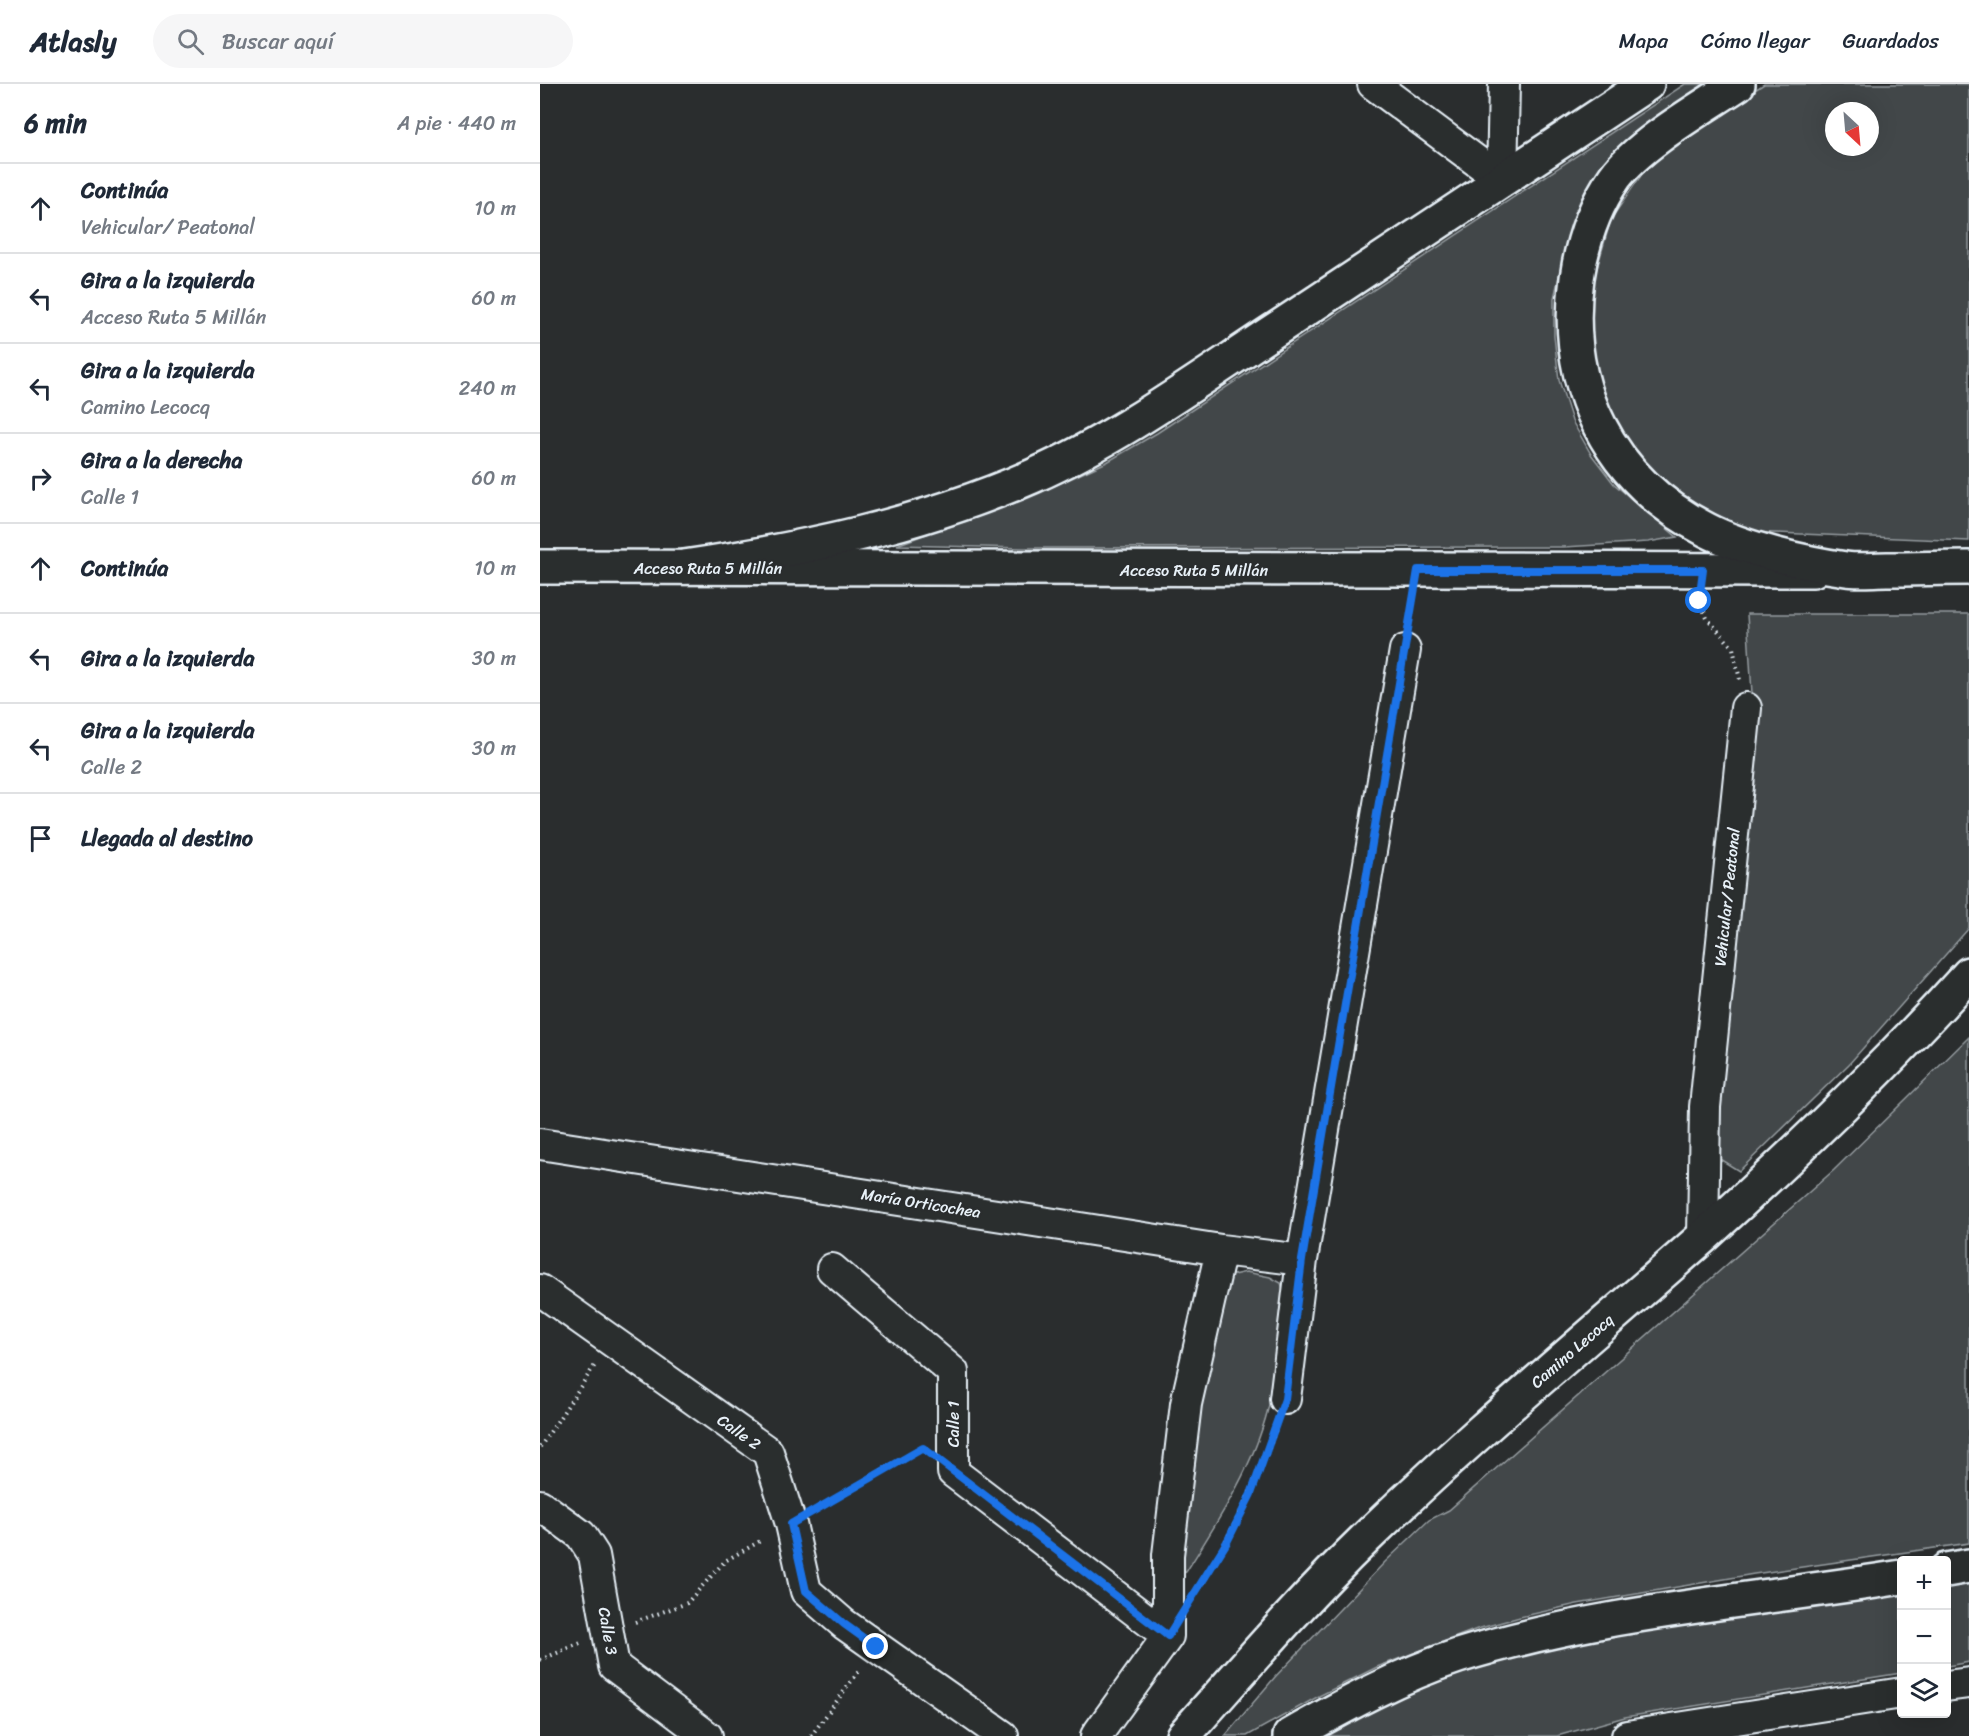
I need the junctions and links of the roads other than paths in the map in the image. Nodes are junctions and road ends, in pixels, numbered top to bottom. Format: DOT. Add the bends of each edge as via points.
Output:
graph roads {
  1 [pos="1373,84"];
  2 [pos="1504,84"];
  3 [pos="1647,84"];
  4 [pos="1738,84"];
  5 [pos="1502,180"];
  6 [pos="540,567"];
  7 [pos="684,567"];
  8 [pos="1969,568"];
  9 [pos="1848,570"];
  10 [pos="1405,650"];
  11 [pos="1746,708"];
  12 [pos="1969,974"];
  13 [pos="540,1144"];
  14 [pos="1703,1237"];
  15 [pos="1221,1250"];
  16 [pos="1302,1260"];
  17 [pos="832,1269"];
  18 [pos="540,1290"];
  19 [pos="1285,1399"];
  20 [pos="540,1505"];
  21 [pos="1969,1566"];
  22 [pos="1951,1569"];
  23 [pos="1897,1578"];
  24 [pos="1168,1636"];
  25 [pos="1969,1683"];
  26 [pos="1951,1685"];
  27 [pos="1897,1694"];
  28 [pos="707,1736"];
  29 [pos="1003,1736"];
  30 [pos="1096,1736"];
  31 [pos="1183,1736"];
  32 [pos="1290,1736"];
  33 [pos="1627,1736"];
  1 -- 5 [label="street"];
  2 -- 5 [label="street"];
  3 -- 5 [label="main road"];
  4 -- 9 [label="main road" via="1659,136 1616,175 1594,213 1580,255 1574,298 1574,341 1580,374 1592,415 1613,450 1637,480 1669,507 1707,530 1748,547"];
  5 -- 7 [label="main road" via="1181,392 1034,476 902,524 791,551"];
  6 -- 7 [label="main road, Acceso Ruta 5 Millán"];
  7 -- 9 [label="main road, Acceso Ruta 5 Millán"];
  8 -- 9 [label="main road"];
  10 -- 16 [label="street"];
  11 -- 14 [label="street, Vehicular/ Peatonal" via="1705,1107"];
  12 -- 14 [label="main road, Camino Lecocq" via="1900,1050"];
  13 -- 15 [label="street, María Orticochea"];
  14 -- 31 [label="main road, Camino Lecocq" via="1462,1448 1365,1539"];
  15 -- 16 [label="street, María Orticochea"];
  15 -- 24 [label="street" via="1186,1404 1168,1555"];
  16 -- 19 [label="street"];
  17 -- 24 [label="street, Calle 1" via="953,1372 954,1472"];
  18 -- 29 [label="street, Calle 2" via="768,1452 791,1524 806,1591 844,1624"];
  20 -- 28 [label="street, Calle 3" via="580,1535 594,1555 614,1666"];
  21 -- 22 [label="main road"];
  23 -- 32 [label="main road" via="1558,1628 1456,1657 1352,1701"];
  24 -- 30 [label="street"];
  25 -- 26 [label="street"];
  27 -- 33 [label="street"];
}
